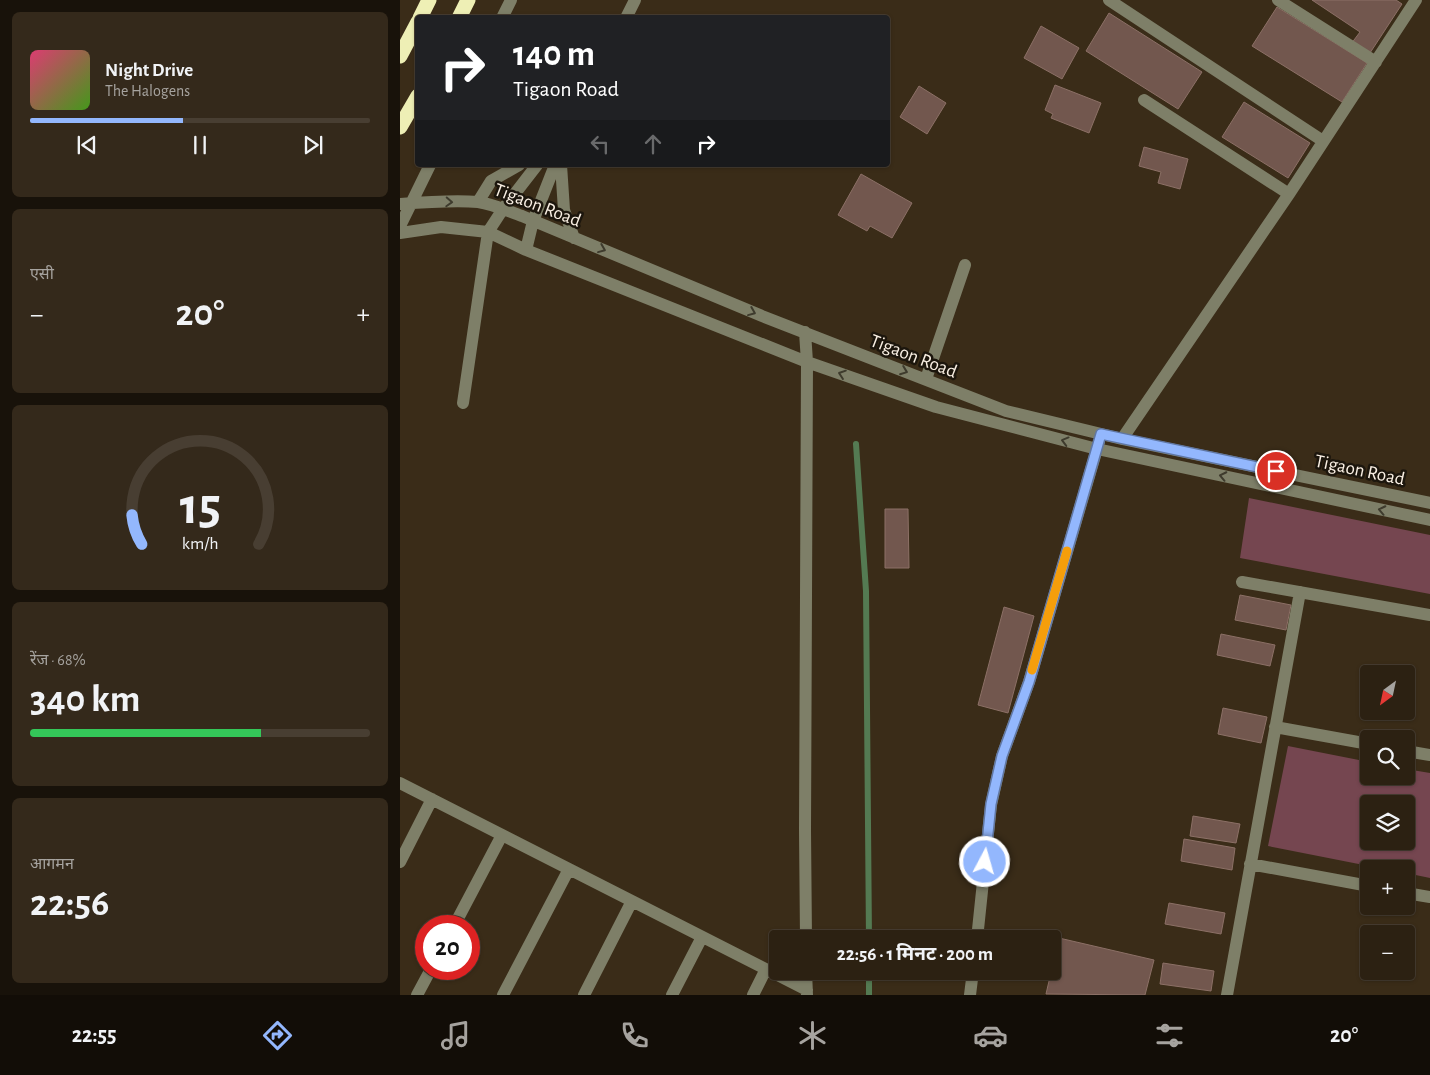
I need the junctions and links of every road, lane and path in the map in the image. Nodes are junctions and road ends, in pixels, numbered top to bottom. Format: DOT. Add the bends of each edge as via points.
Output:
graph roads {
  1 [pos="429,0"];
  2 [pos="468,0"];
  3 [pos="511,0"];
  4 [pos="635,0"];
  5 [pos="1109,0"];
  6 [pos="1278,0"];
  7 [pos="1413,1"];
  8 [pos="422,15"];
  9 [pos="460,15"];
  10 [pos="504,15"];
  11 [pos="628,15"];
  12 [pos="415,28"];
  13 [pos="400,56"];
  14 [pos="1376,62"];
  15 [pos="1144,100"];
  16 [pos="415,101"];
  17 [pos="400,127"];
  18 [pos="1323,141"];
  19 [pos="429,167"];
  20 [pos="516,167"];
  21 [pos="535,167"];
  22 [pos="554,167"];
  23 [pos="561,167"];
  24 [pos="1289,194"];
  25 [pos="478,202"];
  26 [pos="406,204"];
  27 [pos="503,209"];
  28 [pos="533,221"];
  29 [pos="400,226"];
  30 [pos="488,232"];
  31 [pos="400,233"];
  32 [pos="574,238"];
  33 [pos="526,250"];
  34 [pos="965,264"];
  35 [pos="805,332"];
  36 [pos="807,362"];
  37 [pos="926,379"];
  38 [pos="463,403"];
  39 [pos="1101,434"];
  40 [pos="1122,439"];
  41 [pos="1097,449"];
  42 [pos="1430,503"];
  43 [pos="1430,520"];
  44 [pos="1242,582"];
  45 [pos="1300,592"];
  46 [pos="1430,615"];
  47 [pos="1275,727"];
  48 [pos="1360,742"];
  49 [pos="1415,752"];
  50 [pos="1430,755"];
  51 [pos="400,783"];
  52 [pos="432,799"];
  53 [pos="502,835"];
  54 [pos="400,862"];
  55 [pos="1250,864"];
  56 [pos="569,869"];
  57 [pos="1360,884"];
  58 [pos="1415,894"];
  59 [pos="1430,897"];
  60 [pos="632,901"];
  61 [pos="460,915"];
  62 [pos="806,930"];
  63 [pos="977,930"];
  64 [pos="702,937"];
  65 [pos="766,969"];
  66 [pos="425,980"];
  67 [pos="972,980"];
  68 [pos="807,992"];
  69 [pos="417,995"];
  70 [pos="503,995"];
  71 [pos="584,995"];
  72 [pos="672,995"];
  73 [pos="753,995"];
  74 [pos="970,995"];
  75 [pos="1227,995"];
  1 -- 8 [label="highway"];
  2 -- 9 [label="highway"];
  3 -- 10 [label="street"];
  4 -- 11 [label="street"];
  5 -- 18 [label="street"];
  6 -- 14 [label="street"];
  7 -- 14 [label="street"];
  12 -- 13 [label="highway"];
  14 -- 18 [label="street"];
  15 -- 24 [label="street"];
  16 -- 17 [label="highway"];
  18 -- 24 [label="street"];
  19 -- 26 [label="street"];
  20 -- 25 [label="street" via="491,181"];
  21 -- 27 [label="street"];
  22 -- 28 [label="street"];
  23 -- 32 [label="street" via="564,210"];
  24 -- 40 [label="street"];
  26 -- 25 [label="street, Tigaon Road, one-way"];
  25 -- 27 [label="street, Tigaon Road"];
  26 -- 29 [label="street"];
  27 -- 28 [label="street, Tigaon Road"];
  27 -- 30 [label="street"];
  28 -- 32 [label="street, Tigaon Road"];
  28 -- 33 [label="street"];
  30 -- 31 [label="street" via="441,227"];
  30 -- 33 [label="street"];
  30 -- 38 [label="street"];
  32 -- 35 [label="street, Tigaon Road, one-way"];
  33 -- 36 [label="street"];
  34 -- 37 [label="street"];
  35 -- 36 [label="street"];
  35 -- 37 [label="street, Tigaon Road, one-way"];
  41 -- 36 [label="street, one-way" via="936,407"];
  36 -- 62 [label="street"];
  37 -- 39 [label="street, Tigaon Road" via="1006,410"];
  39 -- 40 [label="street, Tigaon Road"];
  39 -- 41 [label="street"];
  40 -- 42 [label="street, Tigaon Road"];
  43 -- 41 [label="street, one-way"];
  41 -- 63 [label="street" via="1029,682 1002,756 991,804"];
  44 -- 45 [label="street"];
  45 -- 46 [label="street"];
  45 -- 47 [label="street"];
  47 -- 48 [label="street"];
  47 -- 55 [label="street"];
  49 -- 50 [label="street"];
  51 -- 52 [label="street"];
  52 -- 53 [label="street"];
  52 -- 54 [label="street"];
  53 -- 56 [label="street"];
  53 -- 61 [label="street"];
  55 -- 57 [label="street"];
  55 -- 75 [label="street"];
  56 -- 60 [label="street"];
  56 -- 70 [label="street"];
  58 -- 59 [label="street"];
  60 -- 64 [label="street"];
  60 -- 71 [label="street"];
  64 -- 65 [label="street"];
  64 -- 72 [label="street"];
  65 -- 68 [label="street"];
  65 -- 73 [label="street"];
  66 -- 69 [label="street"];
  67 -- 74 [label="street"];
}
